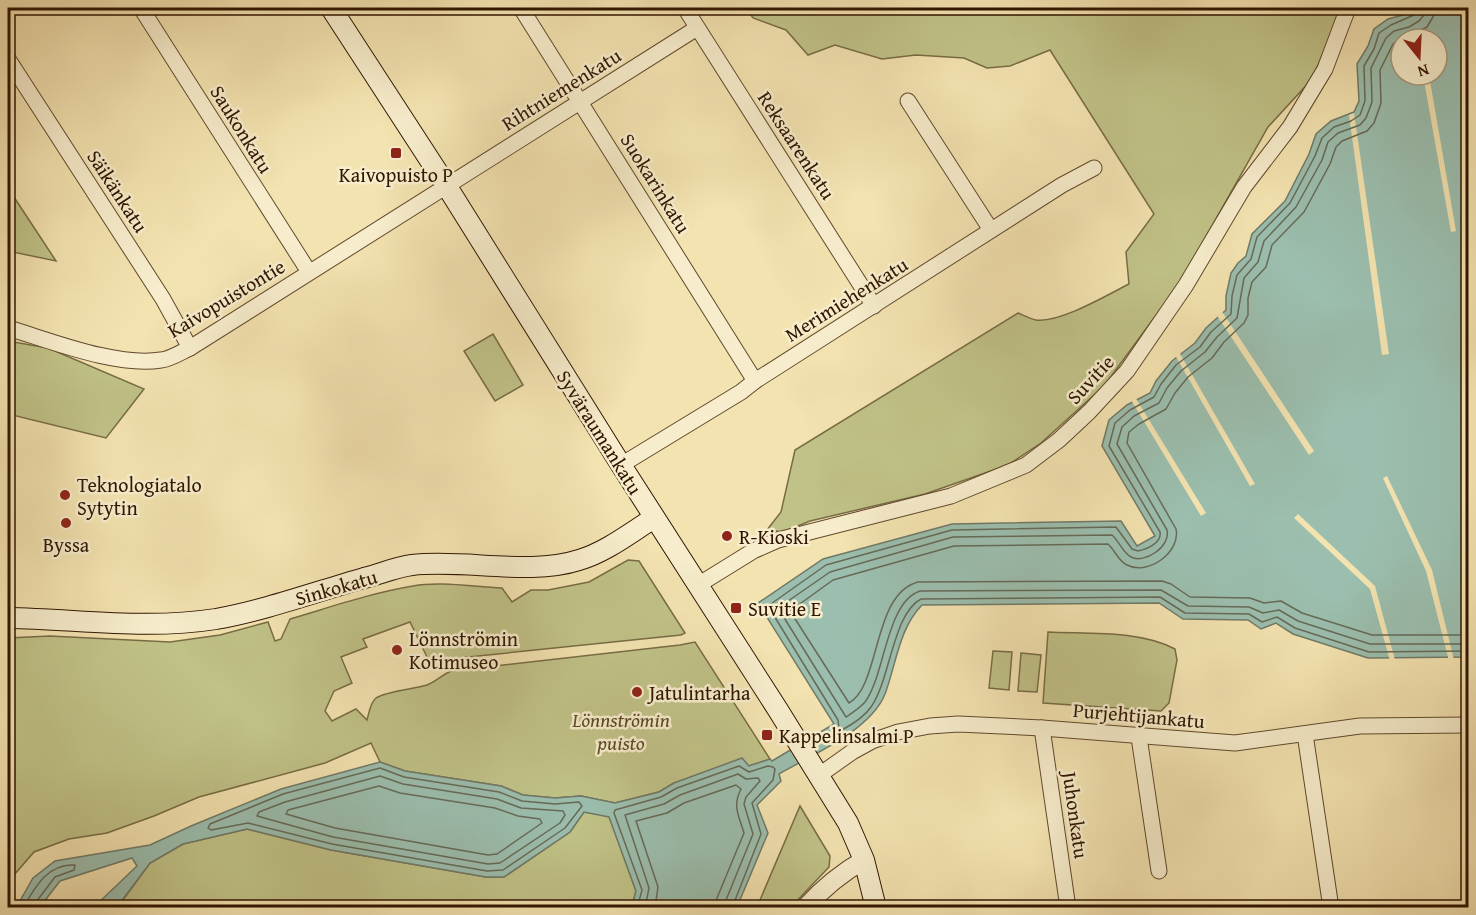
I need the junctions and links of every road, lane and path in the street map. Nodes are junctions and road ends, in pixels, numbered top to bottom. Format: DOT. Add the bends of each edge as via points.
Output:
graph roads {
  1 [pos="141,8"];
  2 [pos="332,8"];
  3 [pos="521,8"];
  4 [pos="684,8"];
  5 [pos="1348,8"];
  6 [pos="697,28"];
  7 [pos="8,59"];
  8 [pos="908,101"];
  9 [pos="580,102"];
  10 [pos="1094,168"];
  11 [pos="446,185"];
  12 [pos="992,231"];
  13 [pos="309,272"];
  14 [pos="874,306"];
  15 [pos="8,328"];
  16 [pos="190,348"];
  17 [pos="755,381"];
  18 [pos="621,465"];
  19 [pos="654,518"];
  20 [pos="698,585"];
  21 [pos="8,618"];
  22 [pos="1468,725"];
  23 [pos="1042,728"];
  24 [pos="1305,734"];
  25 [pos="1139,737"];
  26 [pos="815,770"];
  27 [pos="864,860"];
  28 [pos="1159,870"];
  29 [pos="805,908"];
  30 [pos="876,908"];
  31 [pos="1068,908"];
  32 [pos="1330,908"];
  1 -- 13 [label="street, Saukonkatu"];
  2 -- 11 [label="main road, Syväraumankatu"];
  3 -- 9 [label="street, Suokarinkatu"];
  4 -- 6 [label="street, Reksaarenkatu"];
  5 -- 20 [label="street, Suvitie" via="1324,69 1290,127 1244,187 1181,294 1127,371 1059,440 1026,465 977,486 778,540"];
  6 -- 9 [label="street, Rihtniemenkatu"];
  6 -- 14 [label="street, Reksaarenkatu"];
  7 -- 16 [label="street, Säikänkatu" via="163,299"];
  8 -- 12 [label="street"];
  9 -- 11 [label="street, Rihtniemenkatu"];
  9 -- 17 [label="street, Suokarinkatu"];
  10 -- 12 [label="street, Merimiehenkatu"];
  11 -- 13 [label="street, Kaivopuistontie"];
  11 -- 18 [label="main road, Syväraumankatu"];
  12 -- 14 [label="street, Merimiehenkatu"];
  13 -- 16 [label="street, Kaivopuistontie"];
  14 -- 17 [label="street, Merimiehenkatu"];
  15 -- 16 [label="street, Kaivopuistontie" via="133,362 164,360"];
  17 -- 18 [label="street, Merimiehenkatu"];
  18 -- 19 [label="main road, Syväraumankatu"];
  19 -- 20 [label="main road, Syväraumankatu"];
  19 -- 21 [label="main road, Sinkokatu" via="578,561 529,567 410,565 264,608 216,618 166,624"];
  20 -- 26 [label="main road, Syväraumankatu"];
  22 -- 24 [label="street, Purjehtijankatu" via="1360,726"];
  23 -- 25 [label="street, Purjehtijankatu"];
  23 -- 26 [label="street, Purjehtijankatu" via="930,726 872,741"];
  23 -- 31 [label="street, Juhonkatu"];
  24 -- 25 [label="street, Purjehtijankatu" via="1235,743"];
  24 -- 32 [label="street"];
  25 -- 28 [label="street"];
  26 -- 27 [label="main road, Syväraumankatu" via="848,823"];
  27 -- 29 [label="street" via="847,869"];
  27 -- 30 [label="main road, Syväraumankatu"];
}
